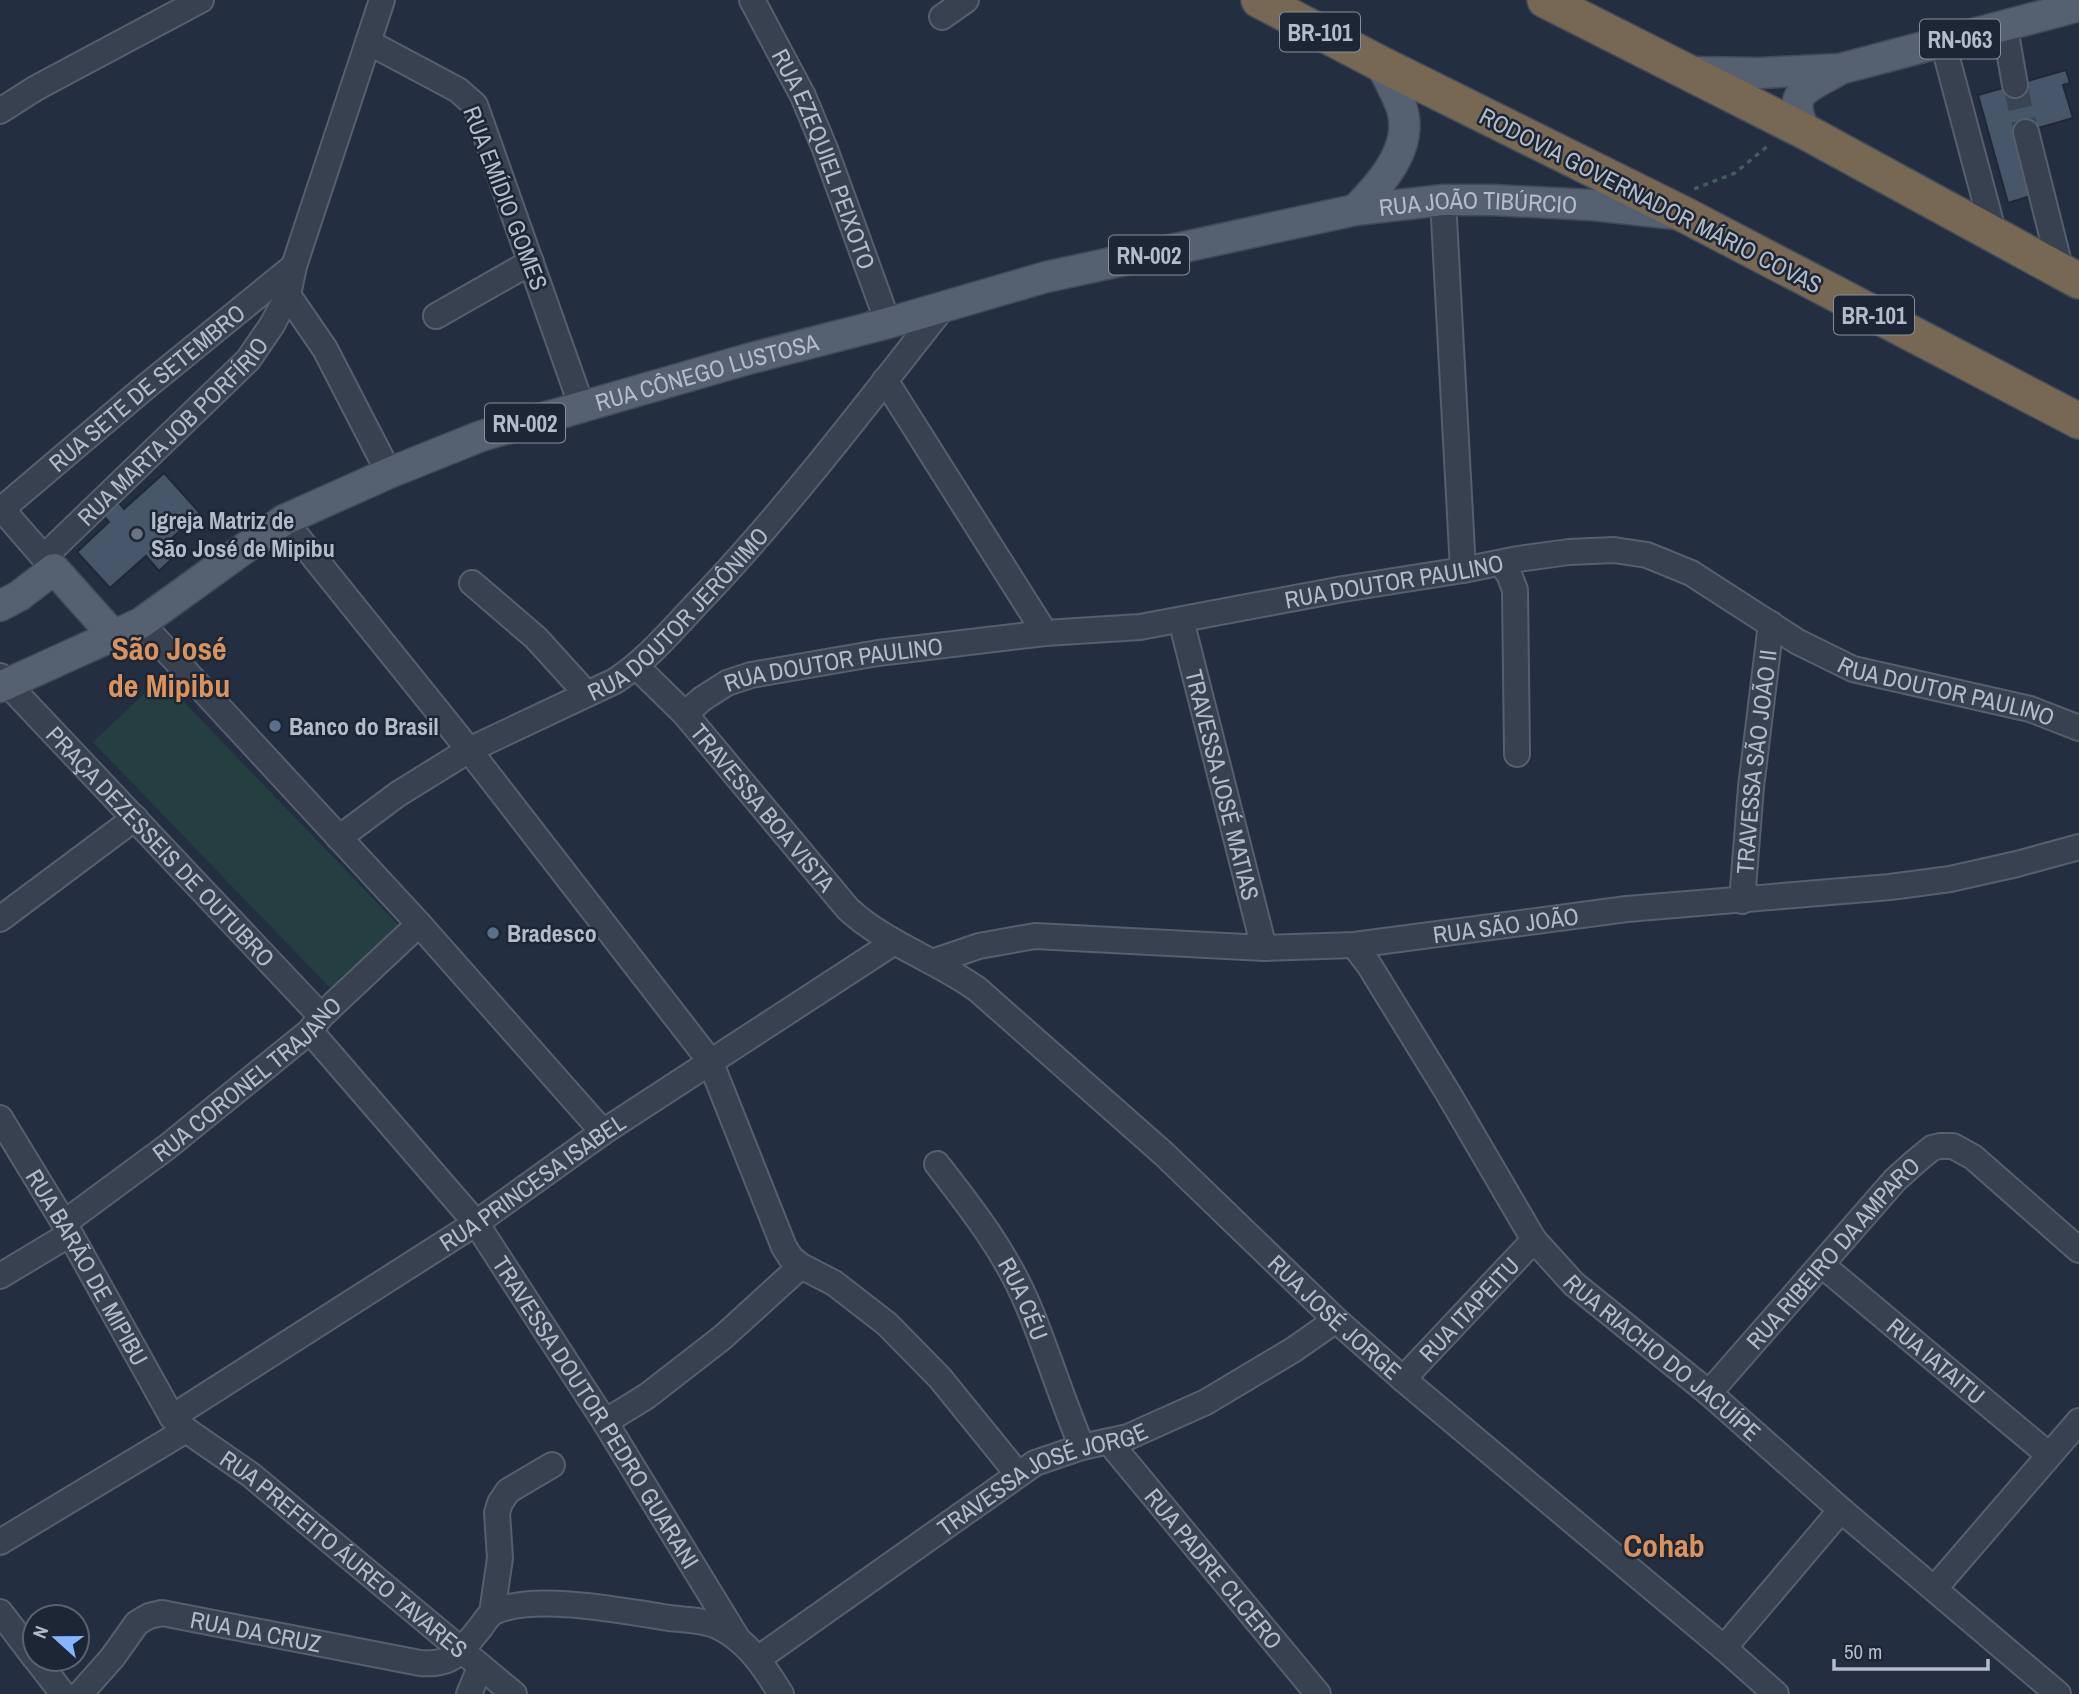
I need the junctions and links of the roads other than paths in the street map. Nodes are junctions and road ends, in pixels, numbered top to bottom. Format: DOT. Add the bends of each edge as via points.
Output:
graph roads {
  1 [pos="201,0"];
  2 [pos="382,0"];
  3 [pos="752,0"];
  4 [pos="966,0"];
  5 [pos="1259,0"];
  6 [pos="1545,0"];
  7 [pos="2079,6"];
  8 [pos="942,17"];
  9 [pos="2005,27"];
  10 [pos="368,42"];
  11 [pos="1943,43"];
  12 [pos="1381,64"];
  13 [pos="1840,69"];
  14 [pos="1690,72"];
  15 [pos="2015,85"];
  16 [pos="0,111"];
  17 [pos="1800,129"];
  18 [pos="2026,132"];
  19 [pos="1443,200"];
  20 [pos="1672,208"];
  21 [pos="1354,210"];
  22 [pos="1994,234"];
  23 [pos="531,262"];
  24 [pos="2070,276"];
  25 [pos="280,289"];
  26 [pos="944,306"];
  27 [pos="436,316"];
  28 [pos="888,323"];
  29 [pos="885,380"];
  30 [pos="582,407"];
  31 [pos="2074,417"];
  32 [pos="390,473"];
  33 [pos="1,508"];
  34 [pos="284,520"];
  35 [pos="49,563"];
  36 [pos="1501,564"];
  37 [pos="1463,570"];
  38 [pos="472,583"];
  39 [pos="0,606"];
  40 [pos="1181,620"];
  41 [pos="141,623"];
  42 [pos="1771,624"];
  43 [pos="1045,633"];
  44 [pos="113,635"];
  45 [pos="637,667"];
  46 [pos="2,682"];
  47 [pos="586,693"];
  48 [pos="685,713"];
  49 [pos="2079,729"];
  50 [pos="469,750"];
  51 [pos="1517,754"];
  52 [pos="135,818"];
  53 [pos="338,838"];
  54 [pos="2079,847"];
  55 [pos="1742,901"];
  56 [pos="0,919"];
  57 [pos="419,924"];
  58 [pos="893,943"];
  59 [pos="1354,945"];
  60 [pos="1264,948"];
  61 [pos="932,962"];
  62 [pos="316,1023"];
  63 [pos="710,1061"];
  64 [pos="0,1118"];
  65 [pos="603,1132"];
  66 [pos="937,1164"];
  67 [pos="476,1223"];
  68 [pos="67,1229"];
  69 [pos="1534,1240"];
  70 [pos="2079,1250"];
  71 [pos="1822,1265"];
  72 [pos="801,1266"];
  73 [pos="0,1276"];
  74 [pos="1336,1320"];
  75 [pos="1403,1379"];
  76 [pos="1709,1393"];
  77 [pos="2079,1421"];
  78 [pos="605,1422"];
  79 [pos="179,1424"];
  80 [pos="1110,1443"];
  81 [pos="1083,1447"];
  82 [pos="2049,1455"];
  83 [pos="552,1465"];
  84 [pos="1017,1474"];
  85 [pos="1841,1510"];
  86 [pos="0,1542"];
  87 [pos="1935,1588"];
  88 [pos="0,1612"];
  89 [pos="492,1613"];
  90 [pos="21,1639"];
  91 [pos="738,1639"];
  92 [pos="1724,1648"];
  93 [pos="461,1650"];
  94 [pos="759,1658"];
  95 [pos="480,1668"];
  96 [pos="47,1673"];
  97 [pos="63,1694"];
  98 [pos="80,1694"];
  99 [pos="469,1694"];
  100 [pos="514,1694"];
  101 [pos="781,1694"];
  102 [pos="1318,1694"];
  103 [pos="1776,1694"];
  104 [pos="2058,1694"];
  1 -- 16 [label="street"];
  2 -- 10 [label="street, RUA SETE DE SETEMBRO"];
  3 -- 28 [label="street, RUA EZEQUIEL PEIXOTO" via="803,96"];
  4 -- 8 [label="street"];
  5 -- 12 [label="highway, RODOVIA GOVERNADOR MÁRIO COVAS / BR-101"];
  6 -- 14 [label="highway"];
  7 -- 9 [label="main road, RN-063"];
  9 -- 11 [label="main road, RN-063"];
  9 -- 15 [label="street"];
  10 -- 23 [label="street, RUA EMÍDIO GOMES" via="458,90 475,105"];
  10 -- 25 [label="street, RUA SETE DE SETEMBRO" via="294,267"];
  11 -- 13 [label="main road, RN-063"];
  11 -- 22 [label="street"];
  12 -- 20 [label="highway, RODOVIA GOVERNADOR MÁRIO COVAS / BR-101"];
  12 -- 21 [label="main road, RUA JOÃO TIBÚRCIO" via="1403,112 1403,134 1387,175"];
  13 -- 14 [label="main road, RN-063"];
  13 -- 17 [label="main road, RN-063" via="1800,97 1796,110"];
  14 -- 17 [label="highway"];
  17 -- 22 [label="highway"];
  18 -- 24 [label="street"];
  19 -- 20 [label="main road, RUA JOÃO TIBÚRCIO / RN-002"];
  19 -- 21 [label="main road, RUA JOÃO TIBÚRCIO / RN-002"];
  19 -- 37 [label="street"];
  20 -- 31 [label="highway, RODOVIA GOVERNADOR MÁRIO COVAS / BR-101"];
  21 -- 26 [label="main road, RUA JOÃO TIBÚRCIO / RN-002" via="1046,277"];
  22 -- 24 [label="highway"];
  23 -- 27 [label="street"];
  23 -- 30 [label="street, RUA EMÍDIO GOMES"];
  25 -- 32 [label="street" via="325,349"];
  25 -- 33 [label="street, RUA SETE DE SETEMBRO"];
  25 -- 35 [label="street, RUA MARTA JOB PORFÍRIO" via="272,325 248,360"];
  26 -- 28 [label="main road, RUA CÔNEGO LUSTOSA / RN-002"];
  26 -- 29 [label="street, RUA DOUTOR JERÔNIMO"];
  28 -- 30 [label="main road, RUA CÔNEGO LUSTOSA / RN-002"];
  29 -- 43 [label="street"];
  29 -- 45 [label="street, RUA DOUTOR JERÔNIMO" via="788,503"];
  30 -- 32 [label="main road, RUA CÔNEGO LUSTOSA / RN-002" via="481,436"];
  32 -- 34 [label="main road, RUA CÔNEGO LUSTOSA / RN-002"];
  33 -- 35 [label="street"];
  34 -- 41 [label="main road, RUA CÔNEGO LUSTOSA / RN-002"];
  34 -- 50 [label="street"];
  35 -- 39 [label="main road" via="19,596"];
  35 -- 44 [label="main road"];
  36 -- 37 [label="street, RUA DOUTOR PAULINO"];
  36 -- 42 [label="street, RUA DOUTOR PAULINO" via="1569,552 1614,550 1647,555 1691,573"];
  36 -- 51 [label="street" via="1516,590"];
  37 -- 40 [label="street, RUA DOUTOR PAULINO"];
  38 -- 47 [label="street" via="536,638"];
  40 -- 43 [label="street, RUA DOUTOR PAULINO"];
  40 -- 60 [label="street, TRAVESSA JOSÉ MATIAS"];
  41 -- 44 [label="main road, RN-002"];
  41 -- 53 [label="street"];
  42 -- 49 [label="street, RUA DOUTOR PAULINO" via="1853,668 2030,709"];
  42 -- 55 [label="street, TRAVESSA SÃO JOÃO II"];
  43 -- 48 [label="street, RUA DOUTOR PAULINO" via="878,653 751,675 727,683"];
  44 -- 46 [label="main road, RN-002"];
  45 -- 47 [label="street, RUA DOUTOR JERÔNIMO"];
  45 -- 48 [label="street, TRAVESSA BOA VISTA"];
  46 -- 52 [label="street, PRAÇA DEZESSEIS DE OUTUBRO"];
  47 -- 50 [label="street, RUA DOUTOR JERÔNIMO"];
  48 -- 58 [label="street, TRAVESSA BOA VISTA" via="848,909"];
  50 -- 53 [label="street, RUA DOUTOR JERÔNIMO"];
  50 -- 63 [label="street"];
  52 -- 56 [label="street"];
  52 -- 62 [label="street, PRAÇA DEZESSEIS DE OUTUBRO"];
  53 -- 57 [label="street"];
  54 -- 55 [label="street, RUA SÃO JOÃO" via="1950,879"];
  55 -- 59 [label="street, RUA SÃO JOÃO" via="1627,909"];
  57 -- 62 [label="street, RUA CORONEL TRAJANO"];
  57 -- 65 [label="street"];
  58 -- 61 [label="street, RUA JOSÉ JORGE"];
  58 -- 63 [label="street, RUA PRINCESA ISABEL"];
  59 -- 60 [label="street, RUA SÃO JOÃO"];
  59 -- 69 [label="street, RUA RIACHO DO JACUÍPE"];
  60 -- 61 [label="street, RUA SÃO JOÃO" via="1035,936 979,946"];
  61 -- 74 [label="street, RUA JOSÉ JORGE" via="977,989 1035,1039 1164,1154"];
  62 -- 67 [label="street, TRAVESSA DOUTOR PEDRO GUARANI"];
  62 -- 68 [label="street, RUA CORONEL TRAJANO"];
  63 -- 65 [label="street, RUA PRINCESA ISABEL"];
  63 -- 72 [label="street" via="783,1247"];
  64 -- 68 [label="street, RUA BARÃO DE MIPIBU"];
  65 -- 67 [label="street, RUA PRINCESA ISABEL"];
  66 -- 81 [label="street, RUA CÉU" via="990,1233 1021,1292"];
  67 -- 78 [label="street, TRAVESSA DOUTOR PEDRO GUARANI"];
  67 -- 79 [label="street, RUA PRINCESA ISABEL"];
  68 -- 73 [label="street, RUA CORONEL TRAJANO"];
  68 -- 79 [label="street, RUA BARÃO DE MIPIBU"];
  69 -- 75 [label="street, RUA ITAPEITU"];
  69 -- 76 [label="street, RUA RIACHO DO JACUÍPE" via="1574,1284"];
  70 -- 71 [label="street, RUA RIBEIRO DA AMPARO" via="1973,1157 1953,1146 1932,1148 1895,1180"];
  71 -- 76 [label="street, RUA RIBEIRO DA AMPARO"];
  71 -- 82 [label="street, RUA IATAITU"];
  72 -- 78 [label="street" via="723,1337"];
  72 -- 84 [label="street" via="834,1283 887,1324 940,1378"];
  74 -- 75 [label="street, RUA JOSÉ JORGE"];
  74 -- 80 [label="street, TRAVESSA JOSÉ JORGE" via="1225,1393"];
  75 -- 92 [label="street, RUA JOSÉ JORGE"];
  76 -- 85 [label="street, RUA RIACHO DO JACUÍPE"];
  77 -- 82 [label="street"];
  78 -- 91 [label="street, TRAVESSA DOUTOR PEDRO GUARANI"];
  79 -- 86 [label="street, RUA PRINCESA ISABEL"];
  79 -- 93 [label="street, RUA PREFEITO ÁUREO TAVARES" via="251,1475"];
  80 -- 81 [label="street, TRAVESSA JOSÉ JORGE"];
  80 -- 102 [label="street, RUA PADRE CLCERO"];
  81 -- 84 [label="street, TRAVESSA JOSÉ JORGE"];
  82 -- 87 [label="street"];
  83 -- 89 [label="street" via="508,1491 499,1503 500,1558"];
  84 -- 94 [label="street, TRAVESSA JOSÉ JORGE"];
  85 -- 87 [label="street, RUA RIACHO DO JACUÍPE"];
  85 -- 92 [label="street"];
  87 -- 104 [label="street, RUA RIACHO DO JACUÍPE"];
  88 -- 90 [label="street"];
  89 -- 91 [label="street" via="524,1605 575,1606 710,1623"];
  89 -- 93 [label="street"];
  91 -- 94 [label="street"];
  92 -- 103 [label="street, RUA JOSÉ JORGE"];
  93 -- 95 [label="street, RUA PREFEITO ÁUREO TAVARES"];
  93 -- 98 [label="street, RUA DA CRUZ" via="438,1665 420,1663 162,1613 137,1623"];
  94 -- 101 [label="street"];
  95 -- 99 [label="street"];
  95 -- 100 [label="street, RUA PREFEITO ÁUREO TAVARES"];
  96 -- 97 [label="street"];
}
